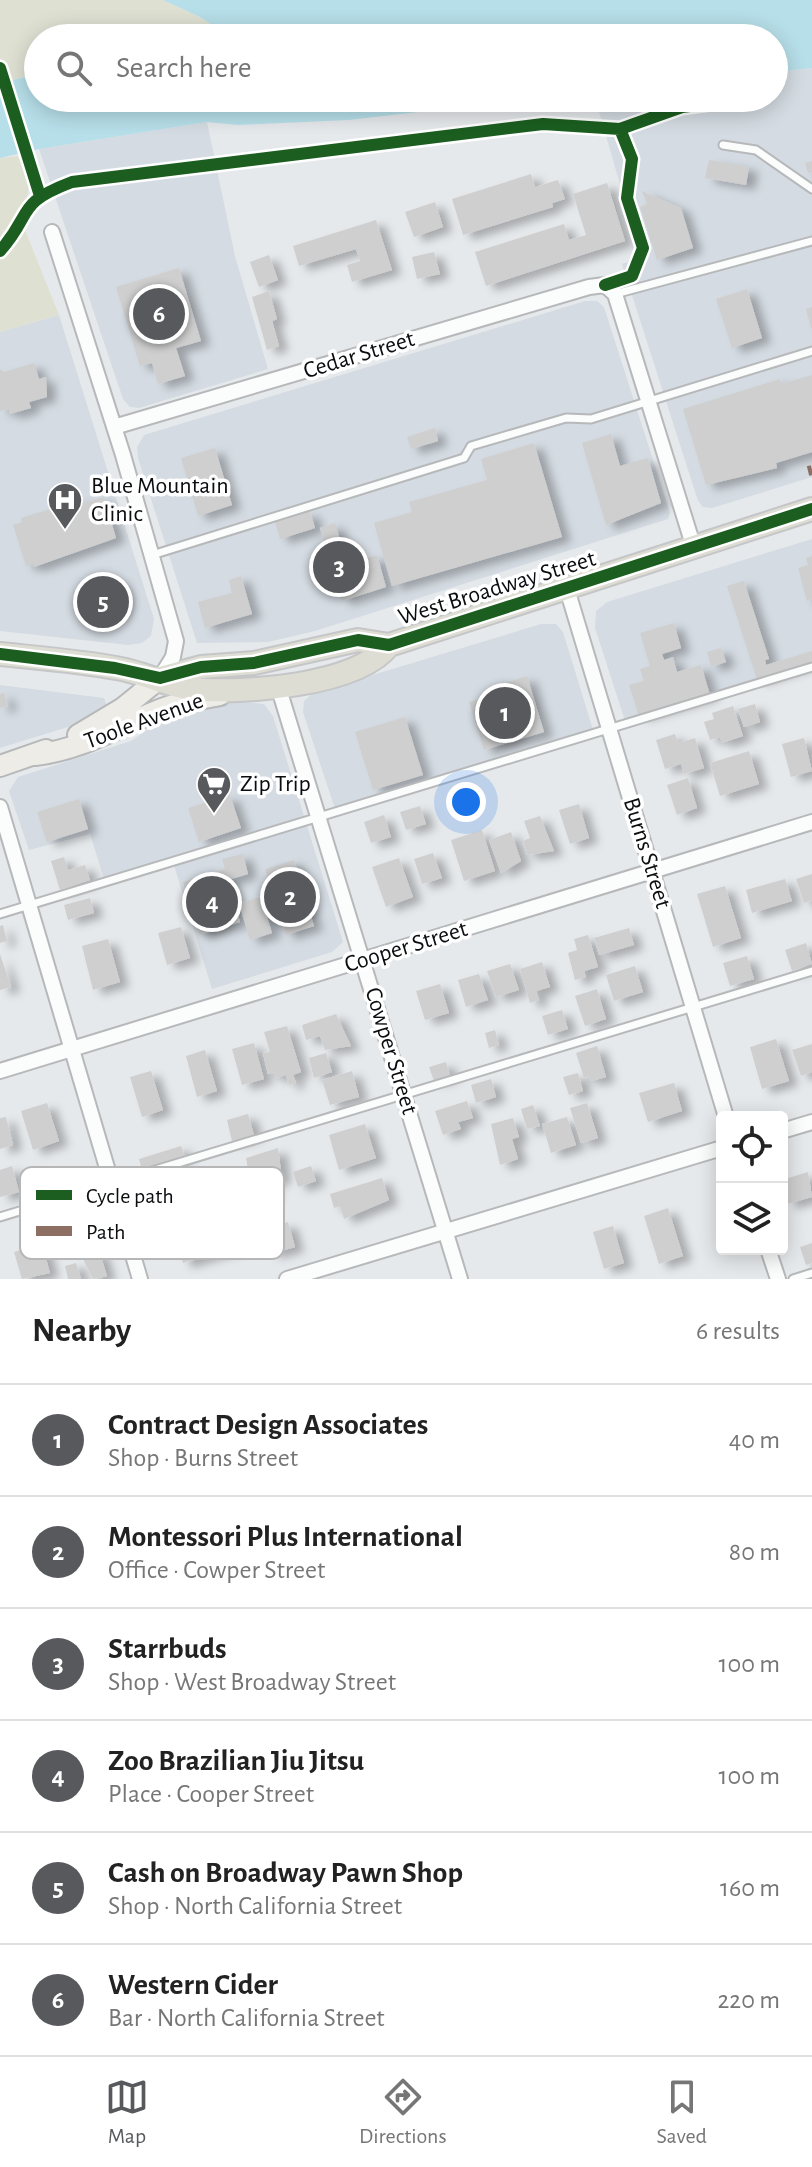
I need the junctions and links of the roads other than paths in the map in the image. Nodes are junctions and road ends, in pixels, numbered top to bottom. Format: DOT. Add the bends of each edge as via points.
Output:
graph roads {
  1 [pos="723,145"];
  2 [pos="812,189"];
  3 [pos="52,232"];
  4 [pos="812,241"];
  5 [pos="610,290"];
  6 [pos="812,351"];
  7 [pos="648,402"];
  8 [pos="114,427"];
  9 [pos="812,509"];
  10 [pos="694,548"];
  11 [pos="152,555"];
  12 [pos="567,589"];
  13 [pos="389,645"];
  14 [pos="0,654"];
  15 [pos="812,667"];
  16 [pos="160,678"];
  17 [pos="278,686"];
  18 [pos="253,689"];
  19 [pos="608,729"];
  20 [pos="35,755"];
  21 [pos="0,766"];
  22 [pos="0,807"];
  23 [pos="319,818"];
  24 [pos="812,822"];
  25 [pos="653,870"];
  26 [pos="30,905"];
  27 [pos="0,914"];
  28 [pos="363,961"];
  29 [pos="812,971"];
  30 [pos="692,1007"];
  31 [pos="73,1049"];
  32 [pos="0,1071"];
  33 [pos="404,1095"];
  34 [pos="724,1111"];
  35 [pos="812,1122"];
  36 [pos="788,1129"];
  37 [pos="716,1150"];
  38 [pos="108,1167"];
  39 [pos="166,1167"];
  40 [pos="20,1211"];
  41 [pos="0,1217"];
  42 [pos="446,1230"];
  43 [pos="770,1255"];
  44 [pos="134,1259"];
  45 [pos="812,1273"];
  46 [pos="140,1279"];
  47 [pos="287,1279"];
  48 [pos="460,1279"];
  49 [pos="778,1279"];
  50 [pos="793,1279"];
  1 -- 2 [label="lane" via="756,150"];
  3 -- 8 [label="street"];
  4 -- 5 [label="lane"];
  5 -- 7 [label="street"];
  5 -- 8 [label="street, Cedar Street" via="589,287"];
  6 -- 7 [label="lane"];
  7 -- 10 [label="street"];
  7 -- 11 [label="lane" via="591,419 566,418 471,446 464,458"];
  8 -- 11 [label="street"];
  9 -- 10 [label="main road, West Broadway Street"];
  10 -- 12 [label="main road, West Broadway Street"];
  11 -- 16 [label="street" via="176,641"];
  12 -- 13 [label="main road, West Broadway Street"];
  12 -- 19 [label="street, Burns Street"];
  13 -- 16 [label="main road, West Broadway Street" via="358,640"];
  13 -- 17 [label="main road, West Broadway Street" via="370,663"];
  14 -- 16 [label="main road, West Broadway Street"];
  15 -- 19 [label="lane"];
  16 -- 18 [label="main road, West Broadway Street" via="194,689"];
  16 -- 20 [label="main road, Toole Avenue" via="98,725"];
  17 -- 18 [label="main road, West Broadway Street"];
  17 -- 23 [label="street, Cowper Street"];
  18 -- 20 [label="main road, Toole Avenue" via="183,703 111,734"];
  19 -- 23 [label="lane"];
  19 -- 25 [label="street, Burns Street"];
  20 -- 21 [label="main road, Toole Avenue"];
  22 -- 26 [label="street"];
  23 -- 26 [label="lane"];
  23 -- 28 [label="street, Cowper Street"];
  24 -- 25 [label="street, Cooper Street"];
  25 -- 28 [label="street, Cooper Street"];
  25 -- 30 [label="street, Burns Street"];
  26 -- 27 [label="lane"];
  26 -- 31 [label="street"];
  28 -- 31 [label="street, Cooper Street"];
  28 -- 33 [label="street, Cowper Street"];
  29 -- 30 [label="lane"];
  30 -- 33 [label="lane"];
  30 -- 34 [label="street, Burns Street"];
  31 -- 32 [label="street, Cooper Street"];
  31 -- 38 [label="street"];
  33 -- 39 [label="lane"];
  33 -- 42 [label="street, Cowper Street"];
  35 -- 36 [label="street"];
  37 -- 42 [label="street"];
  40 -- 41 [label="lane"];
  42 -- 47 [label="street"];
  42 -- 48 [label="street, Cowper Street"];
  43 -- 49 [label="street"];
  44 -- 46 [label="street"];
  45 -- 50 [label="lane"];
}
